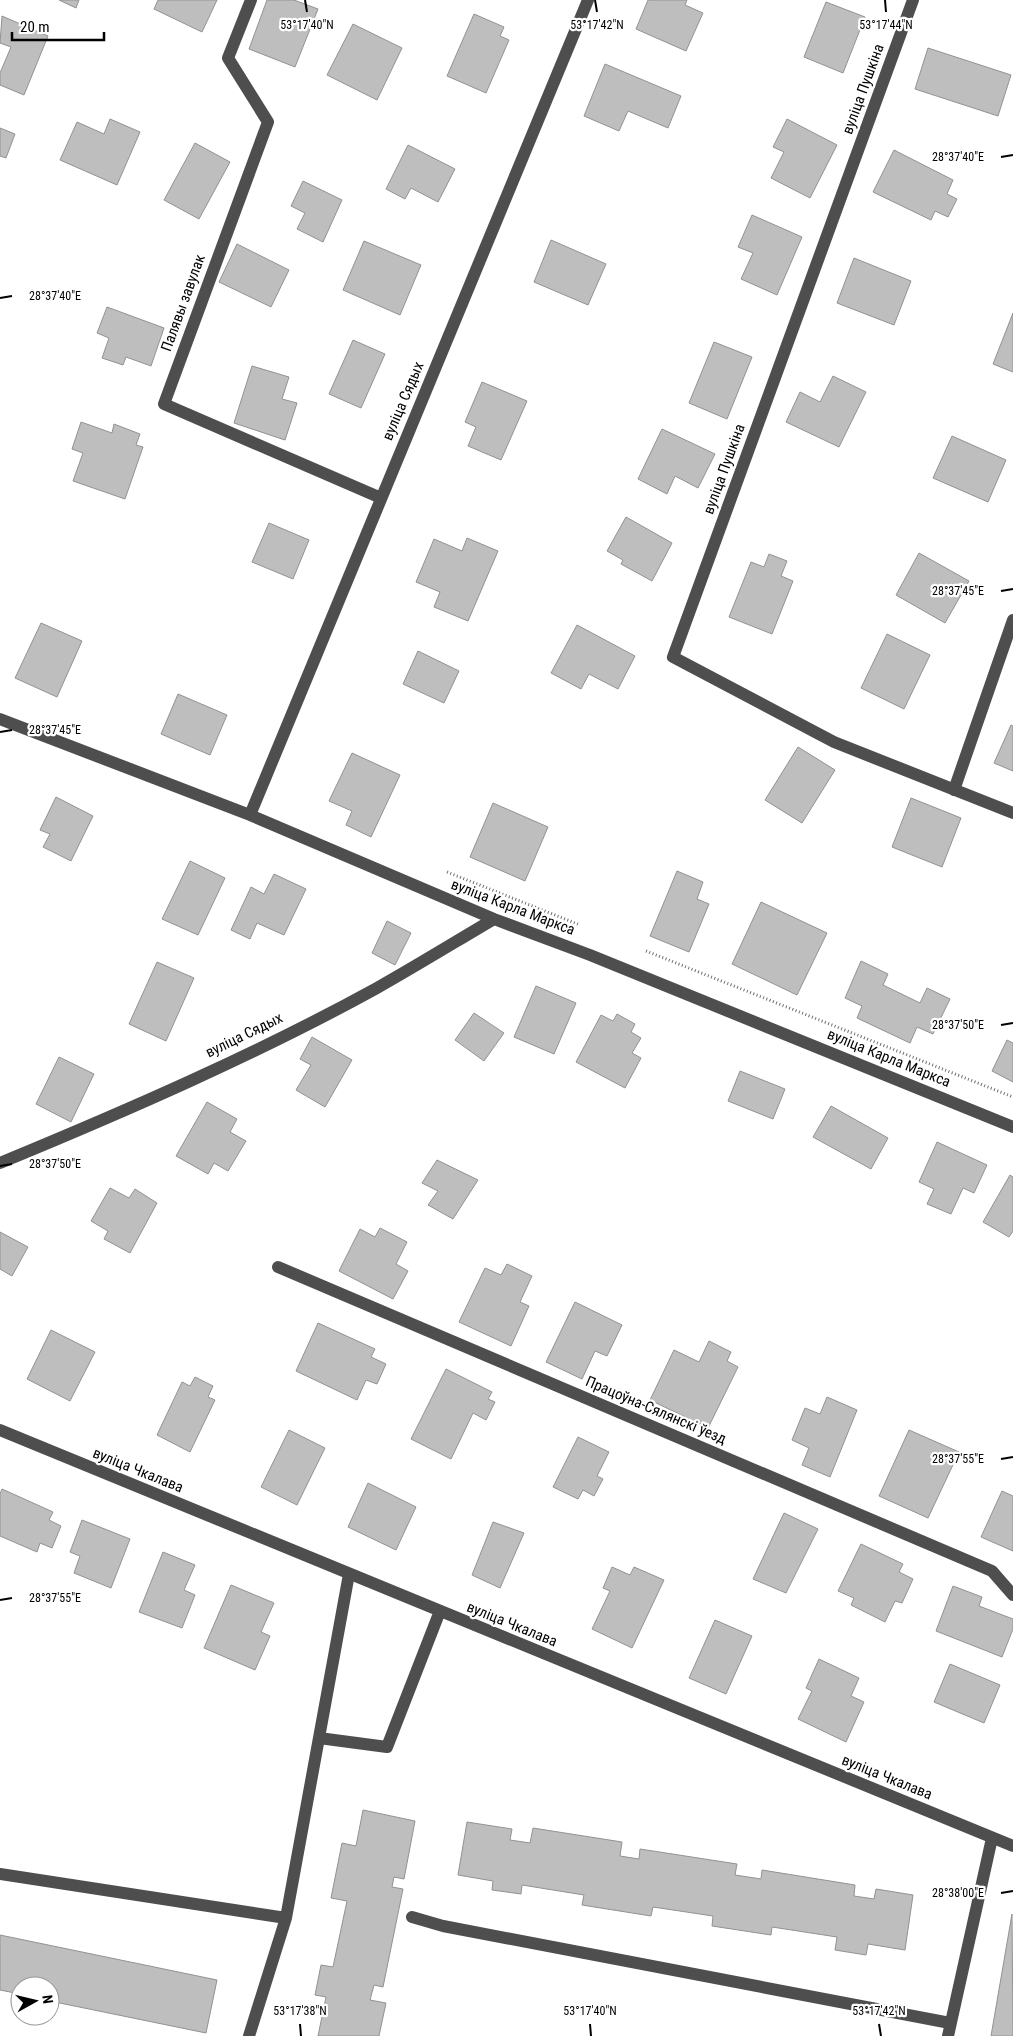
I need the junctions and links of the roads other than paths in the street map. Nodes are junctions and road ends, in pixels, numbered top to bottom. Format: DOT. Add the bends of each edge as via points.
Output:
graph roads {
  1 [pos="251,0"];
  2 [pos="588,0"];
  3 [pos="913,0"];
  4 [pos="381,498"];
  5 [pos="1013,620"];
  6 [pos="0,720"];
  7 [pos="954,790"];
  8 [pos="1013,813"];
  9 [pos="250,815"];
  10 [pos="494,920"];
  11 [pos="1013,1127"];
  12 [pos="0,1163"];
  13 [pos="278,1267"];
  14 [pos="0,1430"];
  15 [pos="349,1574"];
  16 [pos="1013,1595"];
  17 [pos="440,1611"];
  18 [pos="319,1738"];
  19 [pos="992,1838"];
  20 [pos="1013,1846"];
  21 [pos="0,1874"];
  22 [pos="412,1917"];
  23 [pos="286,1918"];
  24 [pos="950,2022"];
  25 [pos="249,2036"];
  26 [pos="948,2036"];
  1 -- 4 [label="street, Палявы завулак" via="228,58 268,122 164,404"];
  2 -- 4 [label="street, вуліца Сядых"];
  3 -- 7 [label="street, вуліца Пушкіна" via="673,658 834,742"];
  4 -- 9 [label="street, вуліца Сядых"];
  5 -- 7 [label="street"];
  6 -- 9 [label="street, вуліца Карла Маркса"];
  7 -- 8 [label="street, вуліца Пушкіна"];
  9 -- 10 [label="street, вуліца Карла Маркса"];
  10 -- 11 [label="street, вуліца Карла Маркса" via="590,955"];
  10 -- 12 [label="street, вуліца Сядых" via="376,988 265,1044 92,1125"];
  13 -- 16 [label="street, Працоўна-Сялянскі ўезд" via="992,1571"];
  14 -- 15 [label="street, вуліца Чкалава"];
  15 -- 17 [label="street, вуліца Чкалава"];
  15 -- 18 [label="street"];
  17 -- 18 [label="street" via="387,1747"];
  17 -- 19 [label="street, вуліца Чкалава"];
  18 -- 23 [label="street"];
  19 -- 20 [label="street, вуліца Чкалава"];
  19 -- 24 [label="street"];
  21 -- 23 [label="street"];
  22 -- 24 [label="street" via="443,1926"];
  23 -- 25 [label="street"];
  24 -- 26 [label="street"];
}
